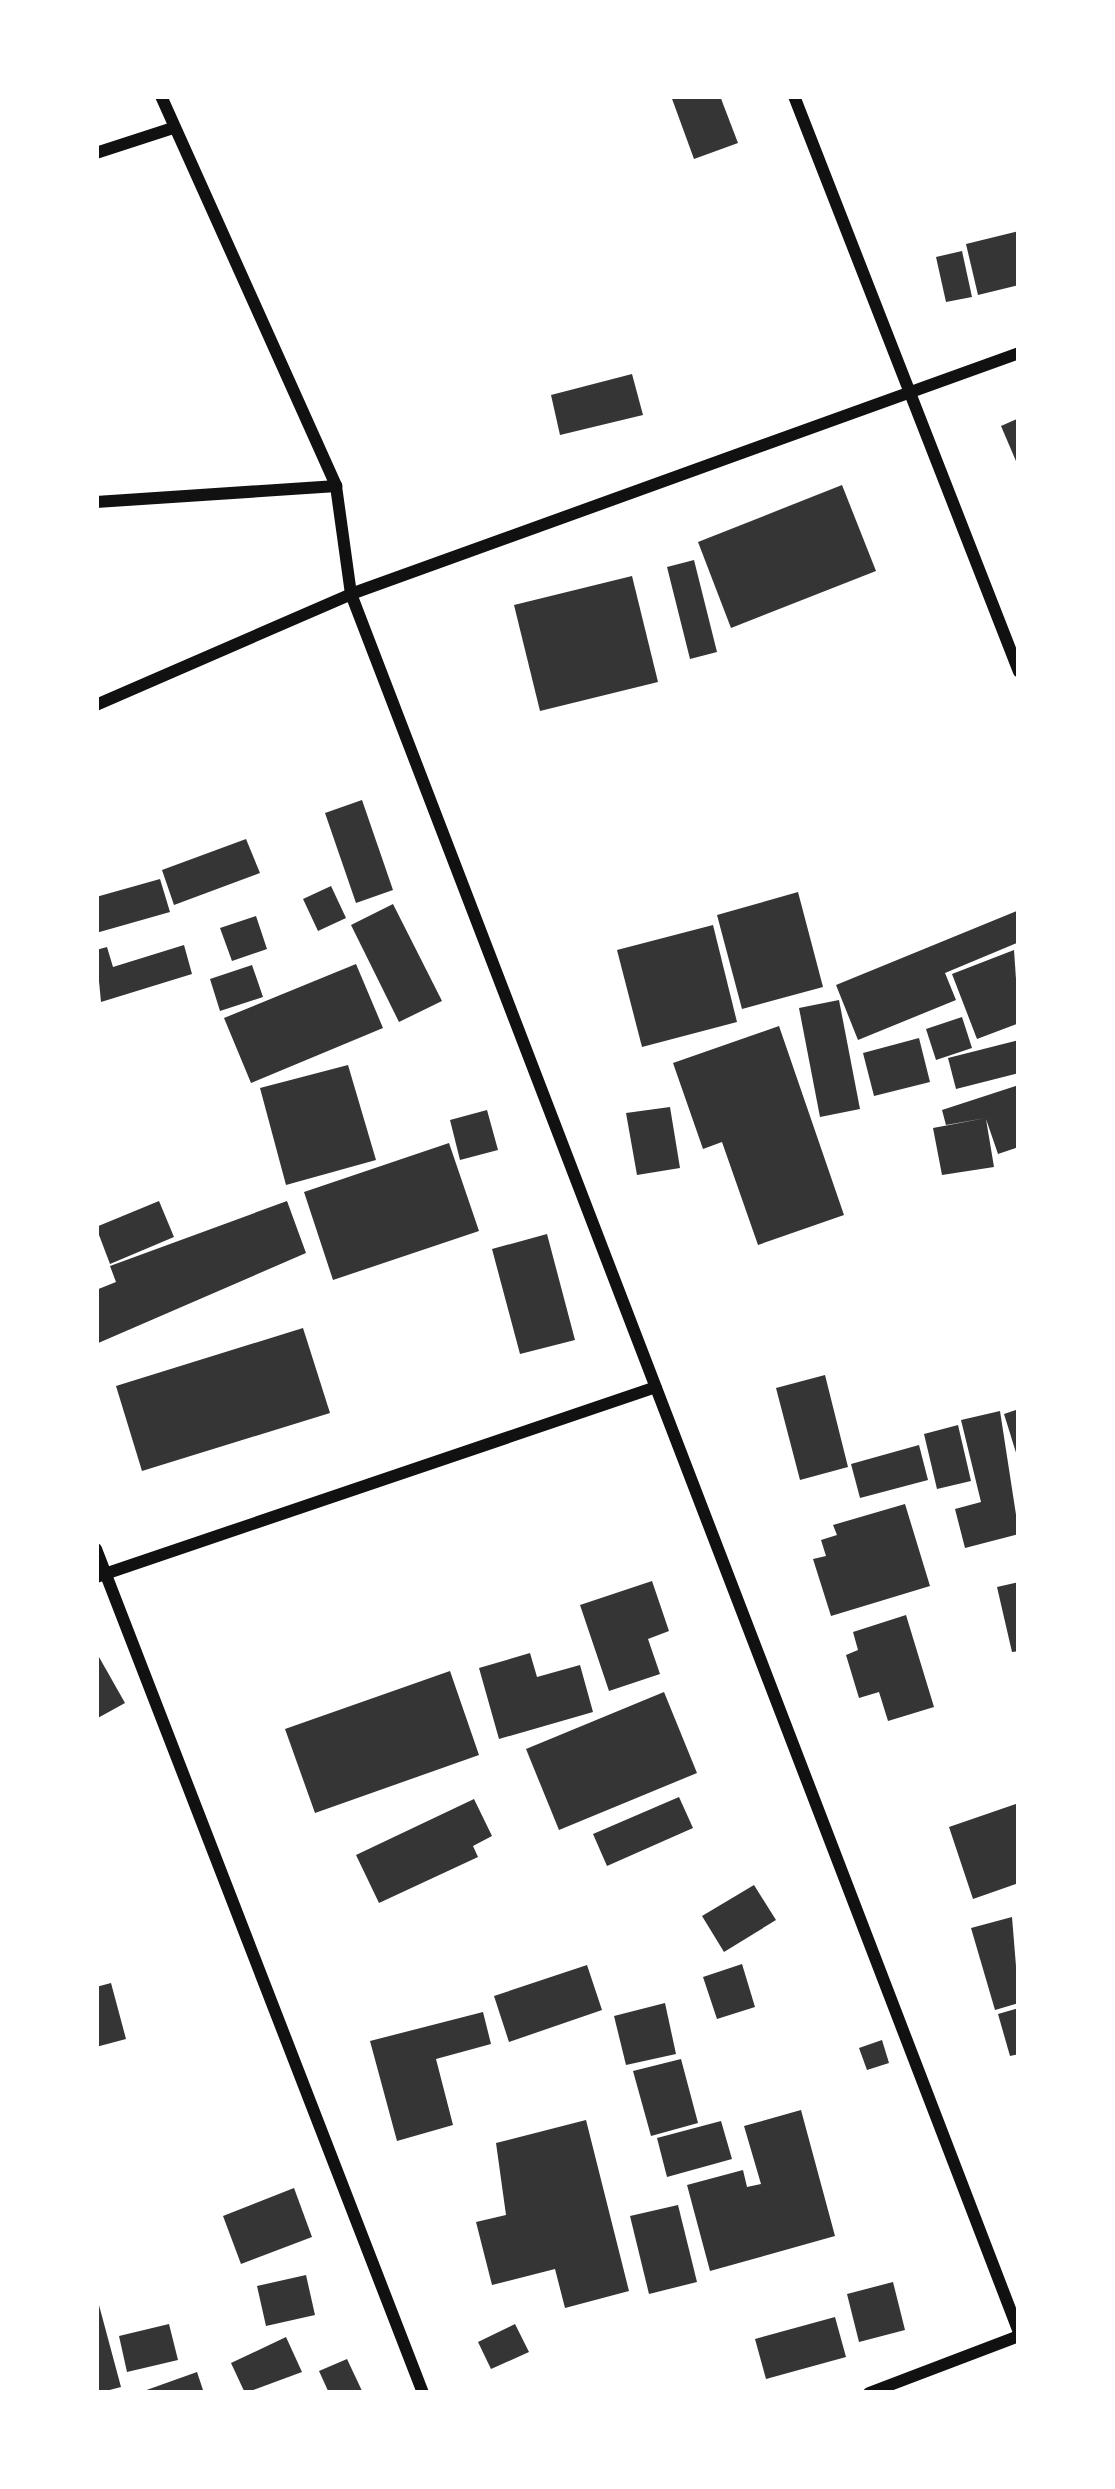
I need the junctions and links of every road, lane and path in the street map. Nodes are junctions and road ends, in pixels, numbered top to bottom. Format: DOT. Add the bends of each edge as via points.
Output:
graph roads {
  1 [pos="161,96"];
  2 [pos="794,96"];
  3 [pos="173,128"];
  4 [pos="96,153"];
  5 [pos="1019,353"];
  6 [pos="911,395"];
  7 [pos="336,487"];
  8 [pos="96,502"];
  9 [pos="350,594"];
  10 [pos="1019,672"];
  11 [pos="96,705"];
  12 [pos="656,1387"];
  13 [pos="96,1549"];
  14 [pos="101,1575"];
  15 [pos="1019,2334"];
  16 [pos="424,2393"];
  17 [pos="869,2393"];
  1 -- 3 [label="street"];
  2 -- 6 [label="street"];
  3 -- 4 [label="street"];
  3 -- 7 [label="street"];
  5 -- 6 [label="street"];
  6 -- 9 [label="street"];
  6 -- 10 [label="street"];
  7 -- 8 [label="street"];
  7 -- 9 [label="street"];
  9 -- 11 [label="street"];
  9 -- 12 [label="street"];
  12 -- 14 [label="street"];
  12 -- 15 [label="street"];
  13 -- 14 [label="street"];
  14 -- 16 [label="street"];
  15 -- 17 [label="street"];
}
